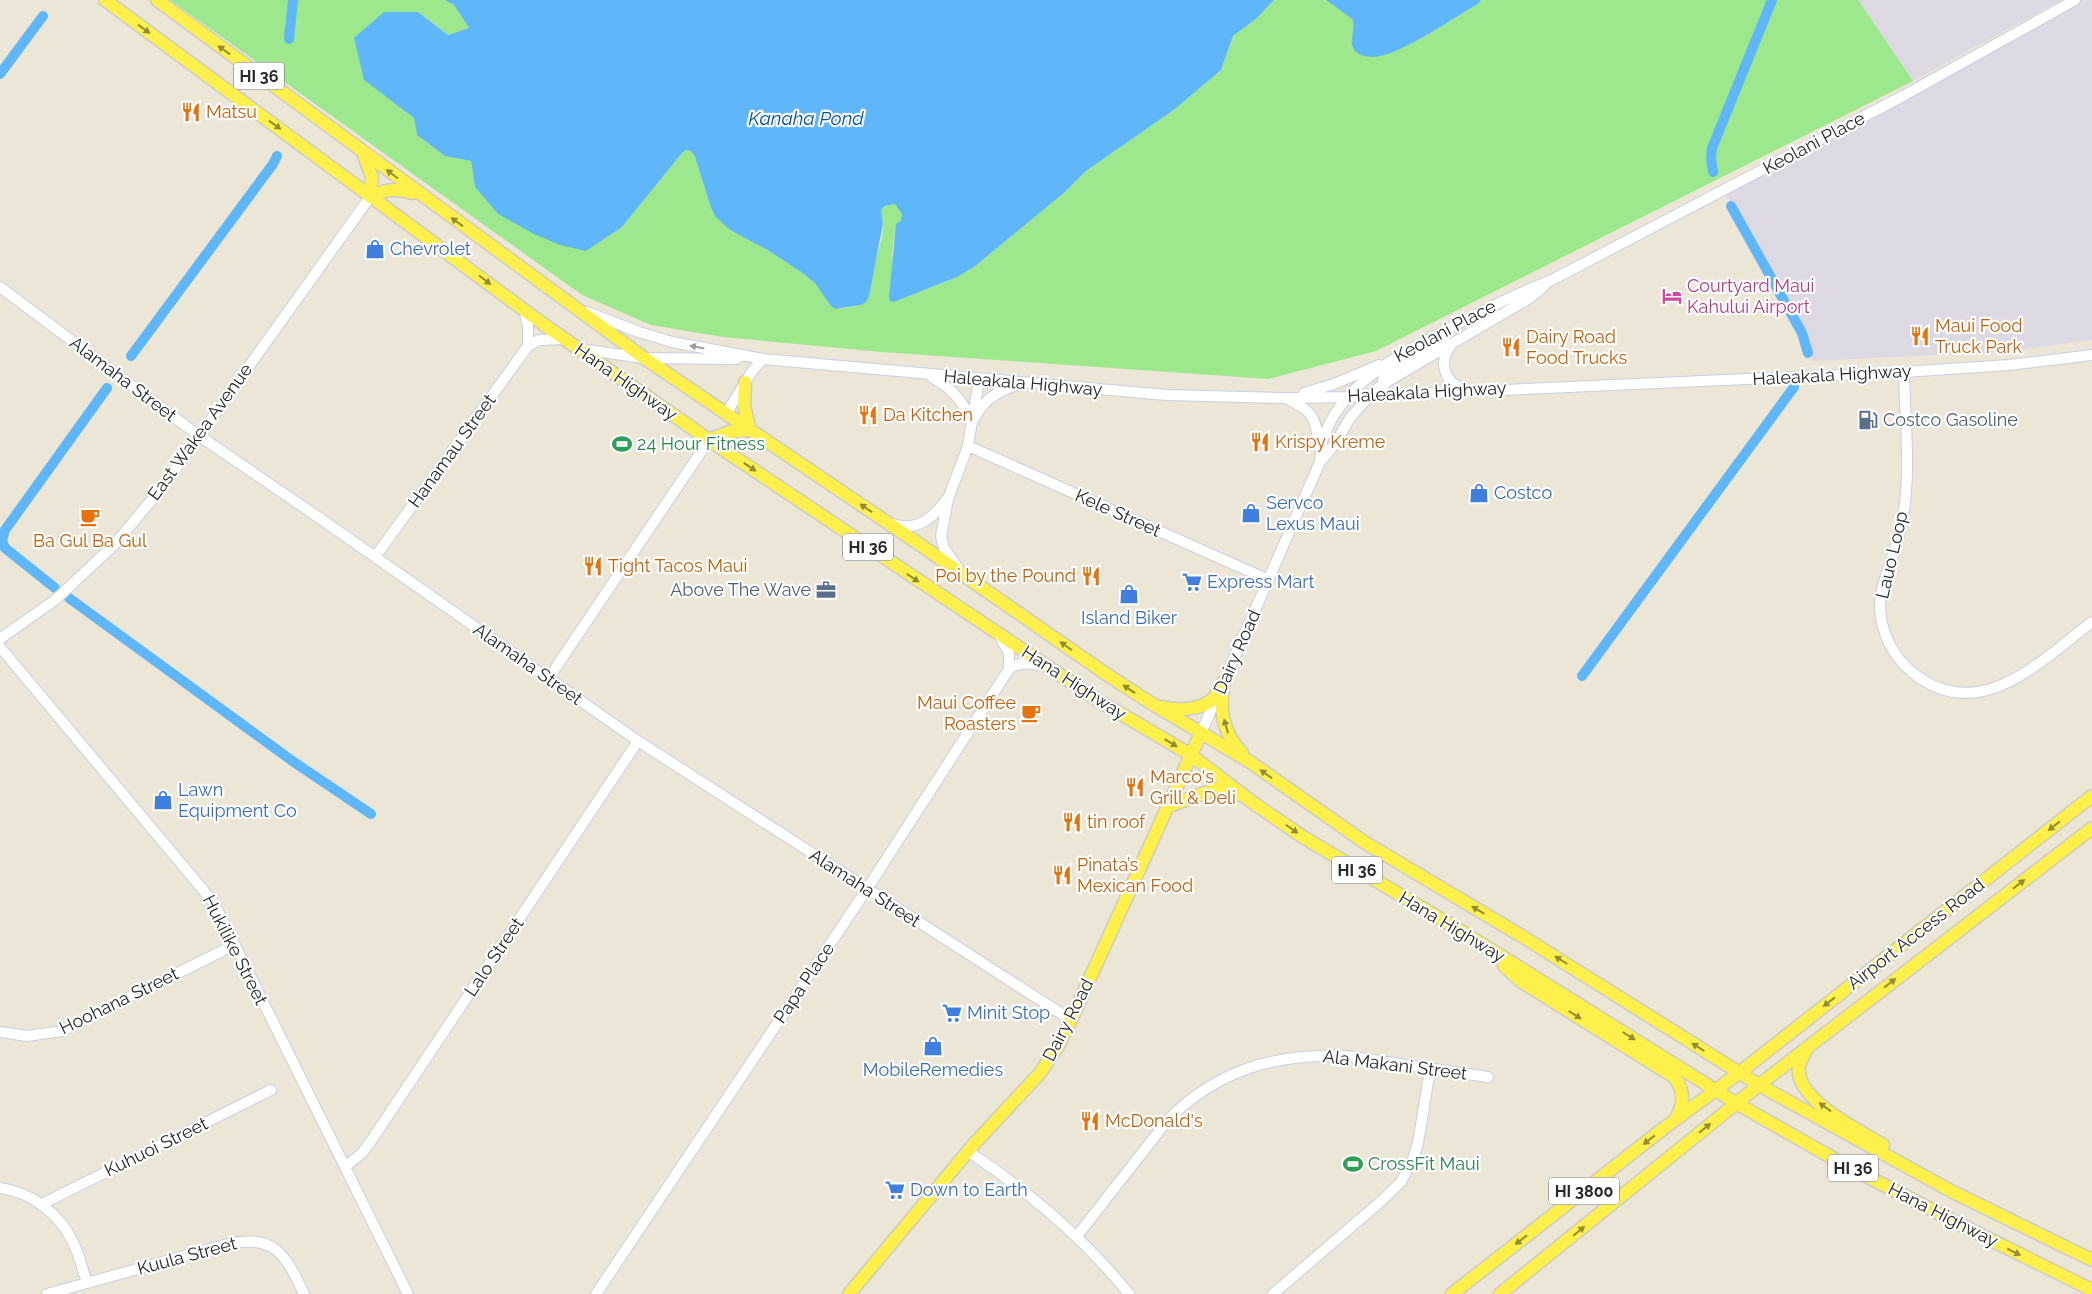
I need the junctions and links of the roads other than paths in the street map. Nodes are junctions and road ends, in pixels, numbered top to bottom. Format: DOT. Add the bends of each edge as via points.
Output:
graph roads {
  1 [pos="105,0"];
  2 [pos="156,0"];
  3 [pos="2074,0"];
  4 [pos="362,151"];
  5 [pos="423,196"];
  6 [pos="370,197"];
  7 [pos="1550,281"];
  8 [pos="0,287"];
  9 [pos="572,306"];
  10 [pos="524,310"];
  11 [pos="1470,318"];
  12 [pos="566,339"];
  13 [pos="1454,342"];
  14 [pos="528,346"];
  15 [pos="580,348"];
  16 [pos="2092,356"];
  17 [pos="644,358"];
  18 [pos="762,359"];
  19 [pos="1389,361"];
  20 [pos="1904,372"];
  21 [pos="929,375"];
  22 [pos="979,379"];
  23 [pos="746,382"];
  24 [pos="1022,383"];
  25 [pos="1384,389"];
  26 [pos="1470,390"];
  27 [pos="1370,395"];
  28 [pos="1349,397"];
  29 [pos="1284,398"];
  30 [pos="726,414"];
  31 [pos="972,422"];
  32 [pos="750,430"];
  33 [pos="198,435"];
  34 [pos="709,440"];
  35 [pos="968,446"];
  36 [pos="1320,462"];
  37 [pos="948,498"];
  38 [pos="886,521"];
  39 [pos="375,557"];
  40 [pos="964,575"];
  41 [pos="1269,580"];
  42 [pos="2092,622"];
  43 [pos="996,633"];
  44 [pos="0,639"];
  45 [pos="0,647"];
  46 [pos="1046,666"];
  47 [pos="1009,669"];
  48 [pos="548,679"];
  49 [pos="1224,682"];
  50 [pos="1146,700"];
  51 [pos="1201,733"];
  52 [pos="638,741"];
  53 [pos="1191,756"];
  54 [pos="1250,762"];
  55 [pos="2092,796"];
  56 [pos="1252,802"];
  57 [pos="1169,806"];
  58 [pos="2092,828"];
  59 [pos="868,889"];
  60 [pos="1466,934"];
  61 [pos="234,944"];
  62 [pos="1071,1020"];
  63 [pos="0,1032"];
  64 [pos="1810,1045"];
  65 [pos="1430,1070"];
  66 [pos="1739,1073"];
  67 [pos="1488,1077"];
  68 [pos="1759,1085"];
  69 [pos="271,1090"];
  70 [pos="1716,1091"];
  71 [pos="1736,1103"];
  72 [pos="1664,1128"];
  73 [pos="969,1152"];
  74 [pos="345,1167"];
  75 [pos="0,1188"];
  76 [pos="42,1204"];
  77 [pos="2032,1232"];
  78 [pos="1077,1236"];
  79 [pos="2092,1260"];
  80 [pos="87,1282"];
  81 [pos="2092,1290"];
  82 [pos="47,1294"];
  83 [pos="304,1294"];
  84 [pos="408,1294"];
  85 [pos="596,1294"];
  86 [pos="849,1294"];
  87 [pos="1129,1294"];
  88 [pos="1273,1294"];
  89 [pos="1452,1294"];
  90 [pos="1500,1294"];
  1 -- 6 [label="main road, Hana Highway / HI 36, one-way"];
  4 -- 2 [label="main road, Hana Highway / HI 36, one-way"];
  3 -- 7 [label="street, Keolani Place" via="1903,96"];
  5 -- 4 [label="main road, Hana Highway / HI 36, one-way"];
  4 -- 6 [label="main road" via="372,177"];
  5 -- 6 [label="main road, HI 36" via="390,189"];
  9 -- 5 [label="main road, Hana Highway / HI 36, one-way"];
  6 -- 10 [label="main road, Hana Highway / HI 36, one-way"];
  6 -- 33 [label="street, East Wakea Avenue"];
  7 -- 11 [label="street, Keolani Place"];
  7 -- 13 [label="street, Keolani Place" via="1528,300"];
  8 -- 33 [label="street, Alamaha Street"];
  9 -- 17 [label="main road, Hana Highway / HI 36"];
  18 -- 9 [label="street, Haleakala Highway, one-way" via="672,342"];
  10 -- 12 [label="main road, Hana Highway / HI 36"];
  10 -- 14 [label="street"];
  11 -- 19 [label="street, Keolani Place"];
  11 -- 25 [label="street" via="1451,336 1387,372 1383,378"];
  12 -- 14 [label="street" via="539,340"];
  12 -- 15 [label="main road, Hana Highway / HI 36"];
  13 -- 25 [label="street, Keolani Place"];
  13 -- 26 [label="street" via="1444,357 1445,371 1454,384"];
  14 -- 39 [label="street, Hanamau Street"];
  15 -- 17 [label="street, Haleakala Highway"];
  15 -- 34 [label="main road, Hana Highway / HI 36"];
  16 -- 20 [label="street, Haleakala Highway"];
  17 -- 18 [label="street, Haleakala Highway"];
  17 -- 30 [label="main road, Hana Highway / HI 36"];
  18 -- 21 [label="street, Haleakala Highway"];
  18 -- 23 [label="street"];
  19 -- 28 [label="street, Keolani Place"];
  19 -- 29 [label="street" via="1334,384"];
  20 -- 26 [label="street, Haleakala Highway"];
  20 -- 42 [label="street, Lauo Loop" via="1907,477 1901,528 1880,600 1883,626 1896,655 1910,670 1932,685 1954,692 1978,692 1998,688 2017,678"];
  21 -- 22 [label="street, Haleakala Highway"];
  21 -- 31 [label="street" via="959,397"];
  22 -- 24 [label="street, Haleakala Highway"];
  22 -- 31 [label="street"];
  23 -- 30 [label="street"];
  23 -- 32 [label="main road" via="744,406"];
  24 -- 29 [label="street, Haleakala Highway" via="1166,395"];
  24 -- 31 [label="street" via="988,398"];
  25 -- 26 [label="street, Haleakala Highway"];
  25 -- 27 [label="street, Haleakala Highway"];
  27 -- 28 [label="street, Haleakala Highway"];
  27 -- 36 [label="street, Dairy Road"];
  28 -- 29 [label="street, Haleakala Highway"];
  28 -- 36 [label="street, Dairy Road" via="1336,412 1323,439"];
  29 -- 36 [label="street" via="1304,408 1314,419 1318,429"];
  30 -- 32 [label="main road, Hana Highway / HI 36"];
  30 -- 34 [label="main road"];
  31 -- 35 [label="street"];
  32 -- 34 [label="main road" via="729,432"];
  38 -- 32 [label="main road, Hana Highway / HI 36, one-way"];
  33 -- 39 [label="street, Alamaha Street"];
  33 -- 44 [label="street, East Wakea Avenue" via="164,485 115,544 55,600"];
  34 -- 43 [label="main road, Hana Highway / HI 36, one-way"];
  34 -- 48 [label="street"];
  35 -- 37 [label="street"];
  35 -- 41 [label="street, Kele Street"];
  36 -- 41 [label="street, Dairy Road"];
  37 -- 38 [label="street" via="933,516 920,525 907,527"];
  37 -- 40 [label="street" via="941,540 947,554"];
  38 -- 40 [label="main road, Hana Highway / HI 36"];
  39 -- 48 [label="street, Alamaha Street"];
  50 -- 40 [label="main road, Hana Highway / HI 36, one-way"];
  41 -- 49 [label="street, Dairy Road"];
  43 -- 46 [label="main road, Hana Highway / HI 36"];
  43 -- 47 [label="street" via="1008,649"];
  45 -- 61 [label="street, Hukilike Street" via="203,888"];
  46 -- 47 [label="street" via="1024,663"];
  46 -- 53 [label="main road, Hana Highway / HI 36, one-way"];
  47 -- 59 [label="street, Papa Place"];
  48 -- 52 [label="street, Alamaha Street"];
  49 -- 50 [label="main road" via="1212,699 1193,708 1166,708"];
  49 -- 51 [label="street, Dairy Road"];
  54 -- 49 [label="main road, one-way" via="1231,742 1224,726 1221,702"];
  50 -- 51 [label="main road, Hana Highway / HI 36"];
  51 -- 53 [label="main road, Dairy Road"];
  51 -- 54 [label="main road, Hana Highway / HI 36"];
  52 -- 59 [label="street, Alamaha Street"];
  52 -- 74 [label="street, Lalo Street" via="371,1142"];
  53 -- 56 [label="main road, Hana Highway / HI 36"];
  53 -- 57 [label="main road, Dairy Road"];
  66 -- 54 [label="main road, Hana Highway / HI 36, one-way" via="1520,935 1364,842"];
  55 -- 66 [label="main road, Airport Access Road / HI 3800, one-way"];
  56 -- 57 [label="main road" via="1216,789"];
  56 -- 60 [label="main road, Hana Highway / HI 36, one-way" via="1311,842"];
  57 -- 62 [label="main road, Dairy Road"];
  64 -- 58 [label="main road, Airport Access Road / HI 3800, one-way"];
  59 -- 62 [label="street, Alamaha Street"];
  59 -- 85 [label="street, Papa Place"];
  60 -- 70 [label="main road, Hana Highway / HI 36, one-way"];
  60 -- 72 [label="main road, one-way" via="1522,982 1674,1077 1682,1091 1681,1106 1676,1119"];
  61 -- 63 [label="street, Hoohana Street" via="62,1031 27,1036"];
  61 -- 74 [label="street, Hukilike Street"];
  62 -- 73 [label="main road, Dairy Road" via="1040,1073"];
  64 -- 68 [label="main road, Airport Access Road / HI 3800"];
  77 -- 64 [label="main road, one-way" via="1989,1202 1851,1126 1810,1096 1803,1087 1799,1068"];
  65 -- 67 [label="street, Ala Makani Street"];
  65 -- 78 [label="street, Ala Makani Street" via="1322,1055 1288,1057 1236,1072 1200,1091 1167,1121"];
  65 -- 88 [label="street" via="1418,1143 1401,1182"];
  66 -- 68 [label="main road, Hana Highway / HI 36"];
  66 -- 70 [label="main road, HI 3800"];
  68 -- 71 [label="main road, HI 3800"];
  68 -- 77 [label="main road, Hana Highway / HI 36" via="1896,1162"];
  69 -- 76 [label="street, Kuhuoi Street"];
  70 -- 71 [label="main road, Hana Highway / HI 36"];
  70 -- 72 [label="main road, HI 3800"];
  71 -- 81 [label="main road, Hana Highway / HI 36, one-way" via="1843,1164"];
  90 -- 71 [label="main road, HI 3800, one-way"];
  72 -- 89 [label="main road, HI 3800, one-way"];
  73 -- 78 [label="street"];
  73 -- 86 [label="main road, Dairy Road"];
  74 -- 84 [label="street, Hukilike Street"];
  75 -- 76 [label="street"];
  76 -- 80 [label="street" via="72,1241"];
  77 -- 79 [label="main road, Hana Highway / HI 36"];
  78 -- 87 [label="street"];
  80 -- 82 [label="street, Kuula Street"];
  80 -- 83 [label="street, Kuula Street" via="224,1244 256,1240 278,1251"];
}
